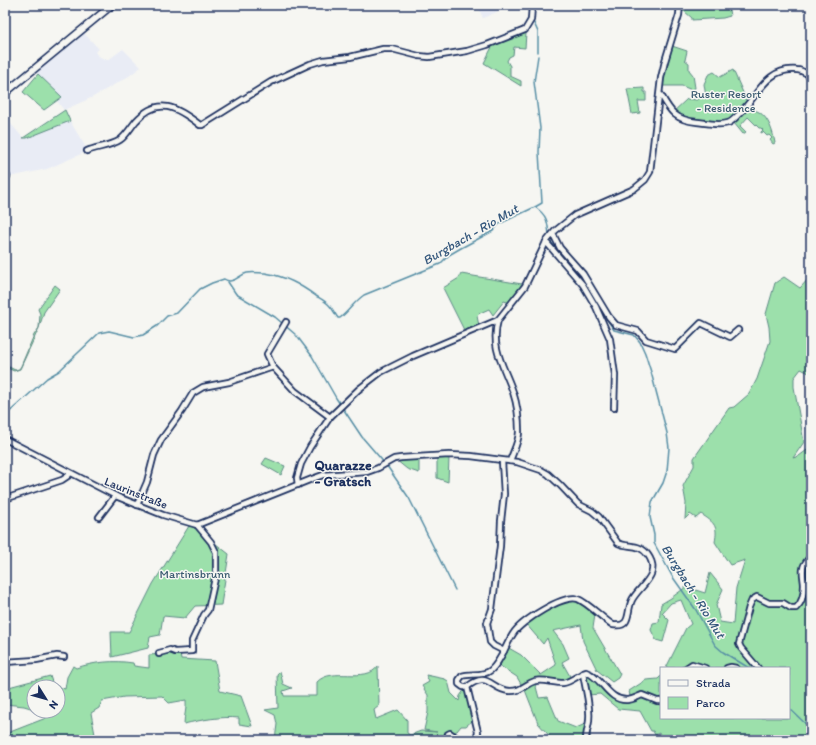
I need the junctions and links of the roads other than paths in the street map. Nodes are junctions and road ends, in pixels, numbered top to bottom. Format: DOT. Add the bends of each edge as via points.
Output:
graph roads {
  1 [pos="112,5"];
  2 [pos="532,5"];
  3 [pos="680,5"];
  4 [pos="811,76"];
  5 [pos="5,93"];
  6 [pos="660,94"];
  7 [pos="87,151"];
  8 [pos="553,234"];
  9 [pos="546,242"];
  10 [pos="498,320"];
  11 [pos="284,324"];
  12 [pos="738,330"];
  13 [pos="272,368"];
  14 [pos="614,408"];
  15 [pos="330,417"];
  16 [pos="5,439"];
  17 [pos="502,461"];
  18 [pos="510,461"];
  19 [pos="70,473"];
  20 [pos="298,485"];
  21 [pos="115,496"];
  22 [pos="5,499"];
  23 [pos="137,505"];
  24 [pos="98,518"];
  25 [pos="197,525"];
  26 [pos="811,556"];
  27 [pos="504,650"];
  28 [pos="158,654"];
  29 [pos="64,657"];
  30 [pos="5,662"];
  31 [pos="688,667"];
  32 [pos="701,667"];
  33 [pos="757,667"];
  34 [pos="583,673"];
  35 [pos="467,687"];
  36 [pos="660,701"];
  37 [pos="448,734"];
  38 [pos="460,740"];
  39 [pos="476,740"];
  40 [pos="586,740"];
  1 -- 5 [label="main road"];
  2 -- 7 [label="street" via="531,20 525,30 487,45 429,57 382,48 350,57 323,60 271,82 202,125 172,108 152,108 142,114 120,140"];
  3 -- 6 [label="street" via="664,61"];
  4 -- 6 [label="street" via="795,70 770,77 741,113 726,124 693,122 679,118"];
  6 -- 8 [label="street" via="650,172 647,178 634,189 575,215"];
  8 -- 9 [label="street"];
  8 -- 12 [label="street" via="560,248 583,274 608,317 616,325 638,331 646,340 675,349 701,323 730,336"];
  9 -- 10 [label="street" via="525,286"];
  9 -- 14 [label="street" via="583,285 610,339 615,375"];
  10 -- 15 [label="street" via="381,372"];
  10 -- 18 [label="street" via="496,350 513,392 520,434"];
  11 -- 13 [label="street" via="268,354"];
  13 -- 15 [label="street" via="295,391"];
  13 -- 23 [label="street" via="229,382 203,387 193,393 161,440"];
  15 -- 20 [label="street" via="301,464"];
  16 -- 19 [label="street, Laurinstraße"];
  17 -- 18 [label="street"];
  17 -- 20 [label="street" via="449,455 408,457 394,459 367,472 323,475"];
  17 -- 27 [label="street" via="504,494 500,546 492,609 486,623 490,642"];
  18 -- 27 [label="street" via="531,466 548,474 578,504 599,517 618,542 643,549 652,568 648,581 633,598 629,616 622,625 612,625 583,602 569,599 544,610 520,626"];
  19 -- 21 [label="street, Laurinstraße"];
  19 -- 22 [label="street" via="62,480"];
  20 -- 25 [label="street"];
  21 -- 23 [label="street, Laurinstraße"];
  21 -- 24 [label="street"];
  23 -- 25 [label="street, Laurinstraße"];
  25 -- 28 [label="street" via="216,552 216,574 208,610 192,641 192,651 170,650"];
  26 -- 33 [label="street" via="803,566 804,592 796,608 783,603 770,603 757,597 752,600 739,644"];
  27 -- 35 [label="street" via="500,660 490,671 462,676 459,684"];
  29 -- 30 [label="street"];
  31 -- 32 [label="street" via="692,664"];
  34 -- 35 [label="street" via="566,682 535,681 521,690 503,690 485,680 474,681"];
  34 -- 36 [label="street" via="593,676 619,699 629,700 642,695"];
  34 -- 40 [label="street" via="589,714"];
  35 -- 39 [label="street" via="478,732"];
  37 -- 38 [label="street"];
}
